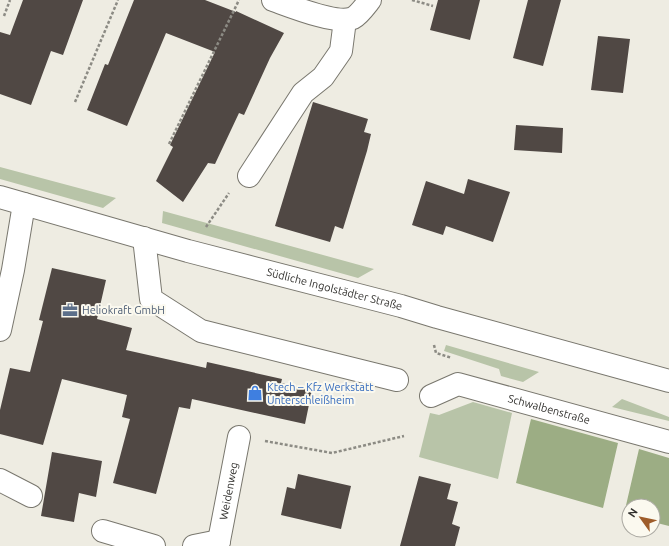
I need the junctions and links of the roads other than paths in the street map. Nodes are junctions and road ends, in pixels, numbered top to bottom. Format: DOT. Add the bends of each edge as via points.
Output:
graph roads {
  1 [pos="273,0"];
  2 [pos="370,0"];
  3 [pos="345,20"];
  4 [pos="249,176"];
  5 [pos="0,197"];
  6 [pos="24,204"];
  7 [pos="144,238"];
  8 [pos="4,287"];
  9 [pos="0,330"];
  10 [pos="397,380"];
  11 [pos="669,381"];
  12 [pos="431,396"];
  13 [pos="239,437"];
  14 [pos="669,442"];
  15 [pos="0,480"];
  16 [pos="31,496"];
  17 [pos="104,531"];
  18 [pos="218,544"];
  19 [pos="154,546"];
  20 [pos="194,546"];
  1 -- 3 [label="street" via="313,15"];
  2 -- 3 [label="street" via="354,18"];
  3 -- 4 [label="street" via="341,51 323,77 303,93"];
  5 -- 6 [label="street, Südliche Ingolstädter Straße"];
  6 -- 7 [label="street, Südliche Ingolstädter Straße"];
  6 -- 8 [label="street" via="13,270"];
  7 -- 10 [label="street" via="150,299 201,331"];
  7 -- 11 [label="street, Südliche Ingolstädter Straße"];
  8 -- 9 [label="street"];
  12 -- 14 [label="street, Schwalbenstraße" via="458,384"];
  13 -- 18 [label="street, Weidenweg"];
  15 -- 16 [label="street"];
  17 -- 19 [label="street"];
  18 -- 20 [label="street"];
}
